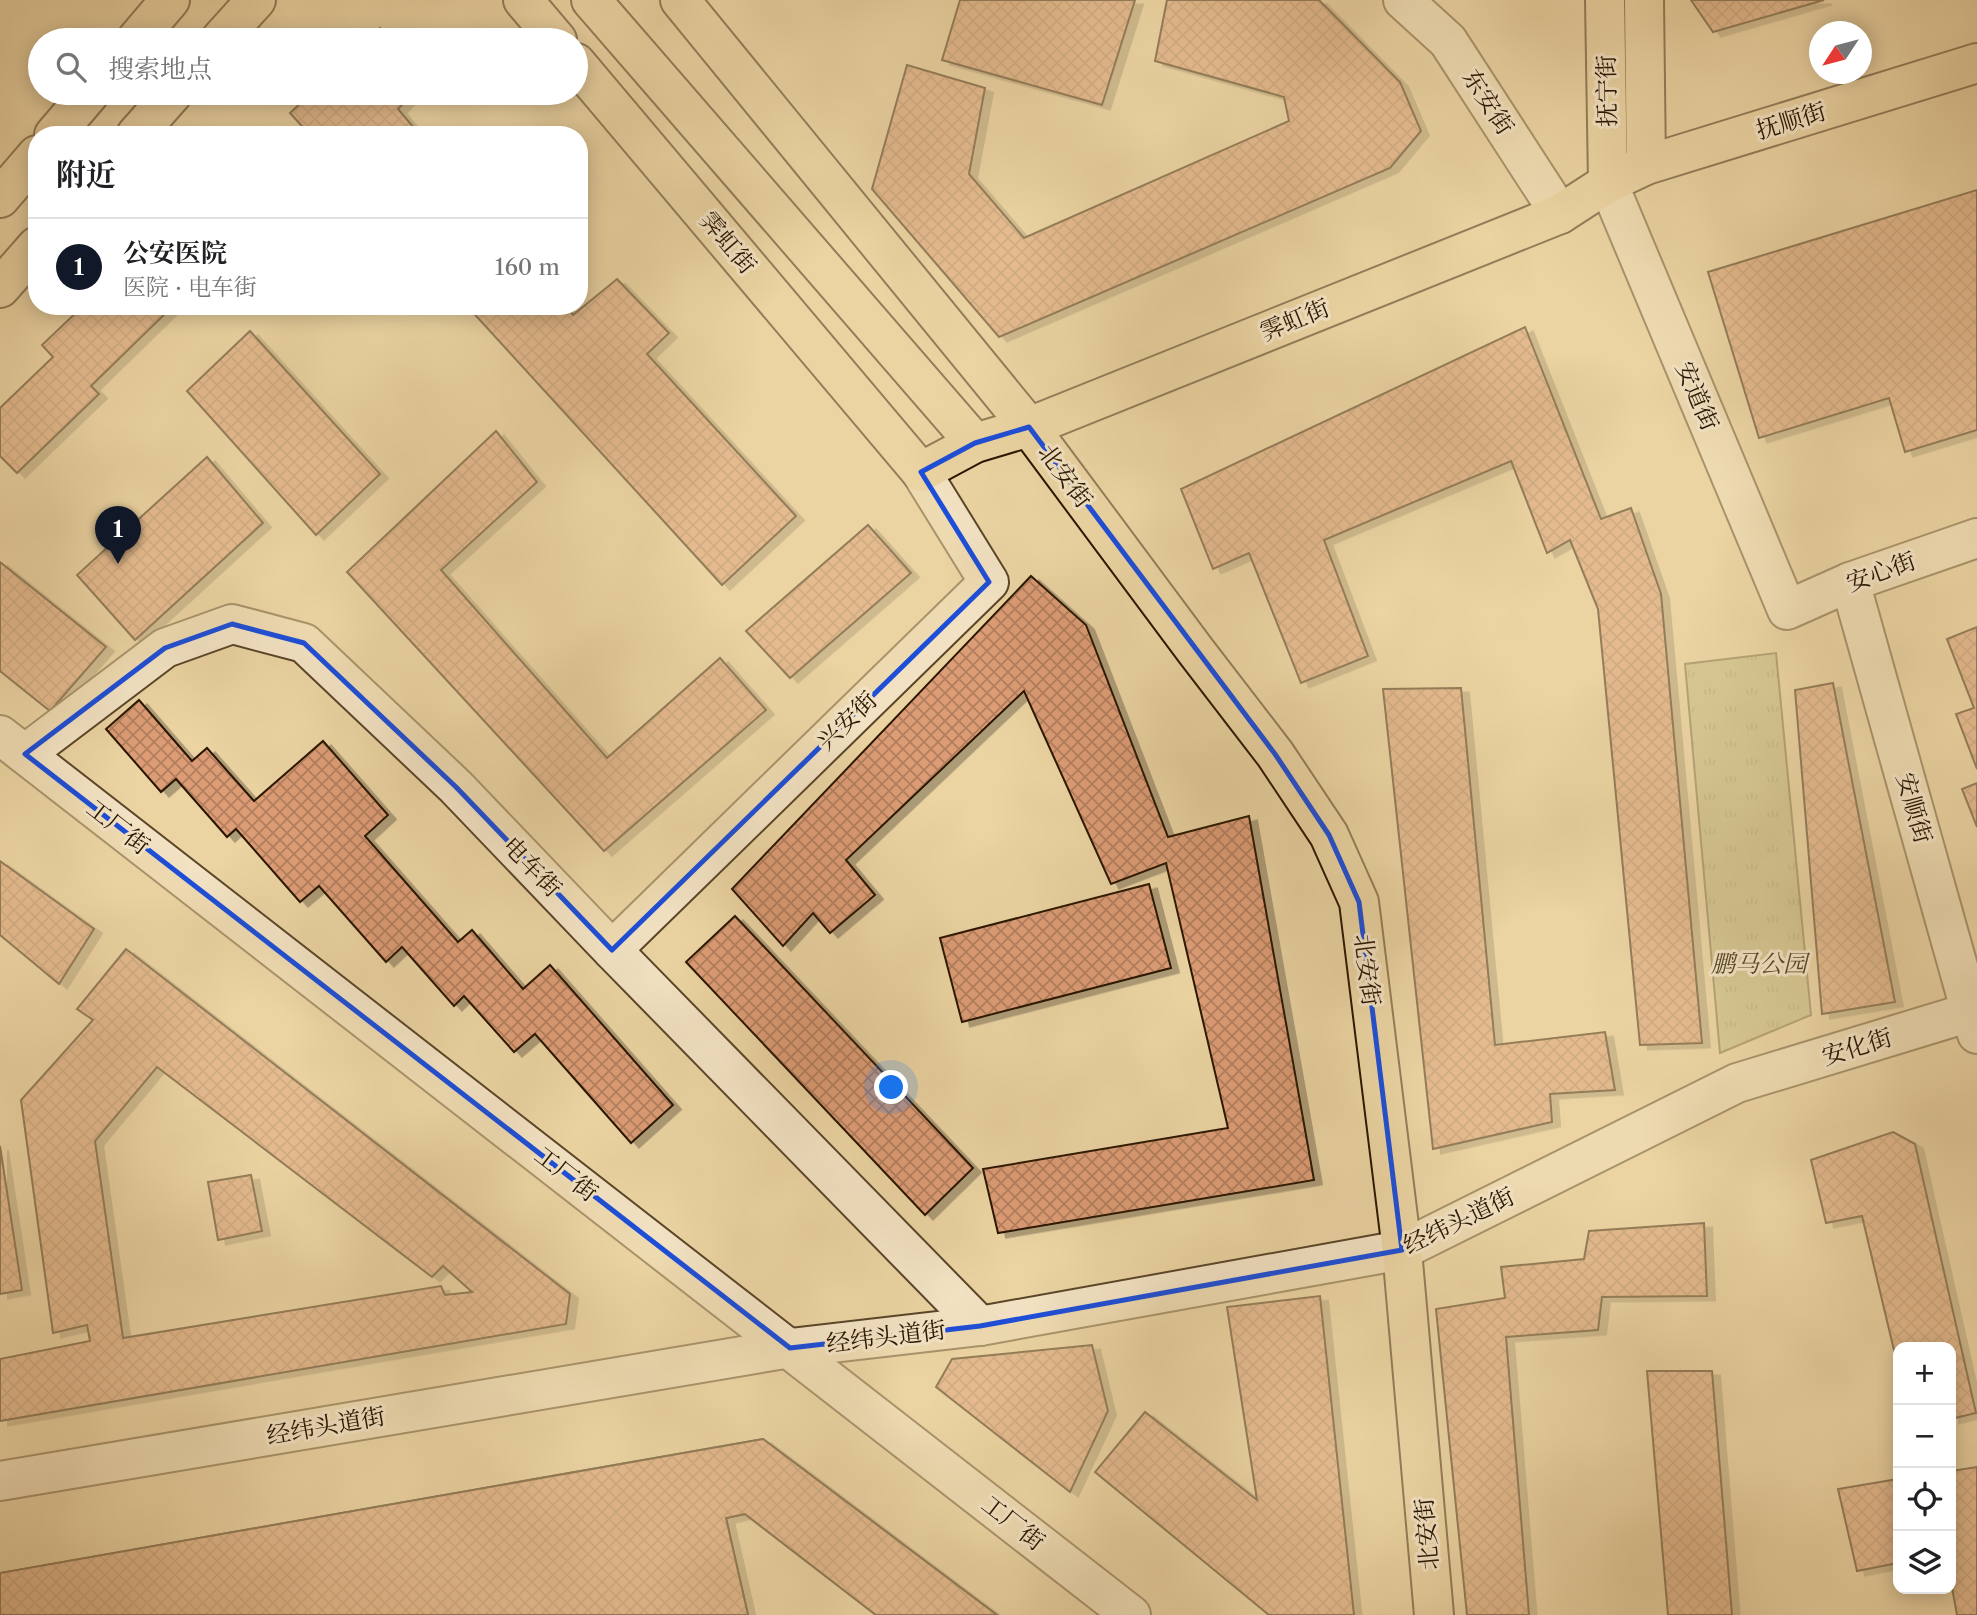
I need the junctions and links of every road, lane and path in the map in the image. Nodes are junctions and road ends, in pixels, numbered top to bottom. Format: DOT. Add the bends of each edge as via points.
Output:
graph roads {
  1 [pos="170,0"];
  2 [pos="256,0"];
  3 [pos="523,0"];
  4 [pos="591,0"];
  5 [pos="680,0"];
  6 [pos="1403,0"];
  7 [pos="1605,0"];
  8 [pos="1644,0"];
  9 [pos="146,28"];
  10 [pos="231,28"];
  11 [pos="547,28"];
  12 [pos="1977,63"];
  13 [pos="588,77"];
  14 [pos="80,105"];
  15 [pos="162,105"];
  16 [pos="62,126"];
  17 [pos="144,126"];
  18 [pos="28,165"];
  19 [pos="1646,165"];
  20 [pos="1608,183"];
  21 [pos="0,198"];
  22 [pos="1560,214"];
  23 [pos="28,256"];
  24 [pos="0,288"];
  25 [pos="1029,427"];
  26 [pos="975,443"];
  27 [pos="921,472"];
  28 [pos="1977,538"];
  29 [pos="1850,582"];
  30 [pos="1787,610"];
  31 [pos="12,744"];
  32 [pos="612,950"];
  33 [pos="1975,1019"];
  34 [pos="1737,1083"];
  35 [pos="1402,1250"];
  36 [pos="980,1326"];
  37 [pos="790,1348"];
  38 [pos="0,1480"];
  39 [pos="1131,1615"];
  40 [pos="1434,1615"];
  1 -- 9 [label="main road"];
  2 -- 10 [label="main road"];
  3 -- 11 [label="main road"];
  4 -- 26 [label="main road"];
  5 -- 25 [label="main road, 北安街"];
  6 -- 22 [label="street, 东安街" via="1448,41"];
  7 -- 20 [label="main road, 抚宁街"];
  8 -- 19 [label="main road, 抚宁街"];
  12 -- 19 [label="main road, 抚顺街"];
  13 -- 27 [label="main road, 霁虹街"];
  14 -- 16 [label="main road"];
  15 -- 17 [label="main road"];
  18 -- 21 [label="main road"];
  19 -- 20 [label="main road, 抚顺街"];
  20 -- 22 [label="main road, 霁虹街"];
  20 -- 30 [label="street, 安道街"];
  22 -- 25 [label="main road, 霁虹街"];
  23 -- 24 [label="main road"];
  25 -- 26 [label="main road, 霁虹街"];
  25 -- 35 [label="main road, 北安街" via="1275,754 1329,835 1359,902"];
  26 -- 27 [label="main road, 霁虹街"];
  27 -- 32 [label="street, 兴安街" via="989,582"];
  28 -- 29 [label="street, 安心街"];
  29 -- 30 [label="street, 安心街"];
  29 -- 33 [label="street, 安顺街"];
  31 -- 32 [label="street, 电车街" via="165,648 232,624 304,643 456,787"];
  31 -- 37 [label="street, 工厂街"];
  32 -- 36 [label="street, 电车街"];
  33 -- 34 [label="street, 安化街"];
  34 -- 35 [label="street, 经纬头道街"];
  35 -- 36 [label="street, 经纬头道街"];
  35 -- 40 [label="main road, 北安街"];
  36 -- 37 [label="street, 经纬头道街"];
  37 -- 38 [label="street, 经纬头道街"];
  37 -- 39 [label="street, 工厂街"];
}
